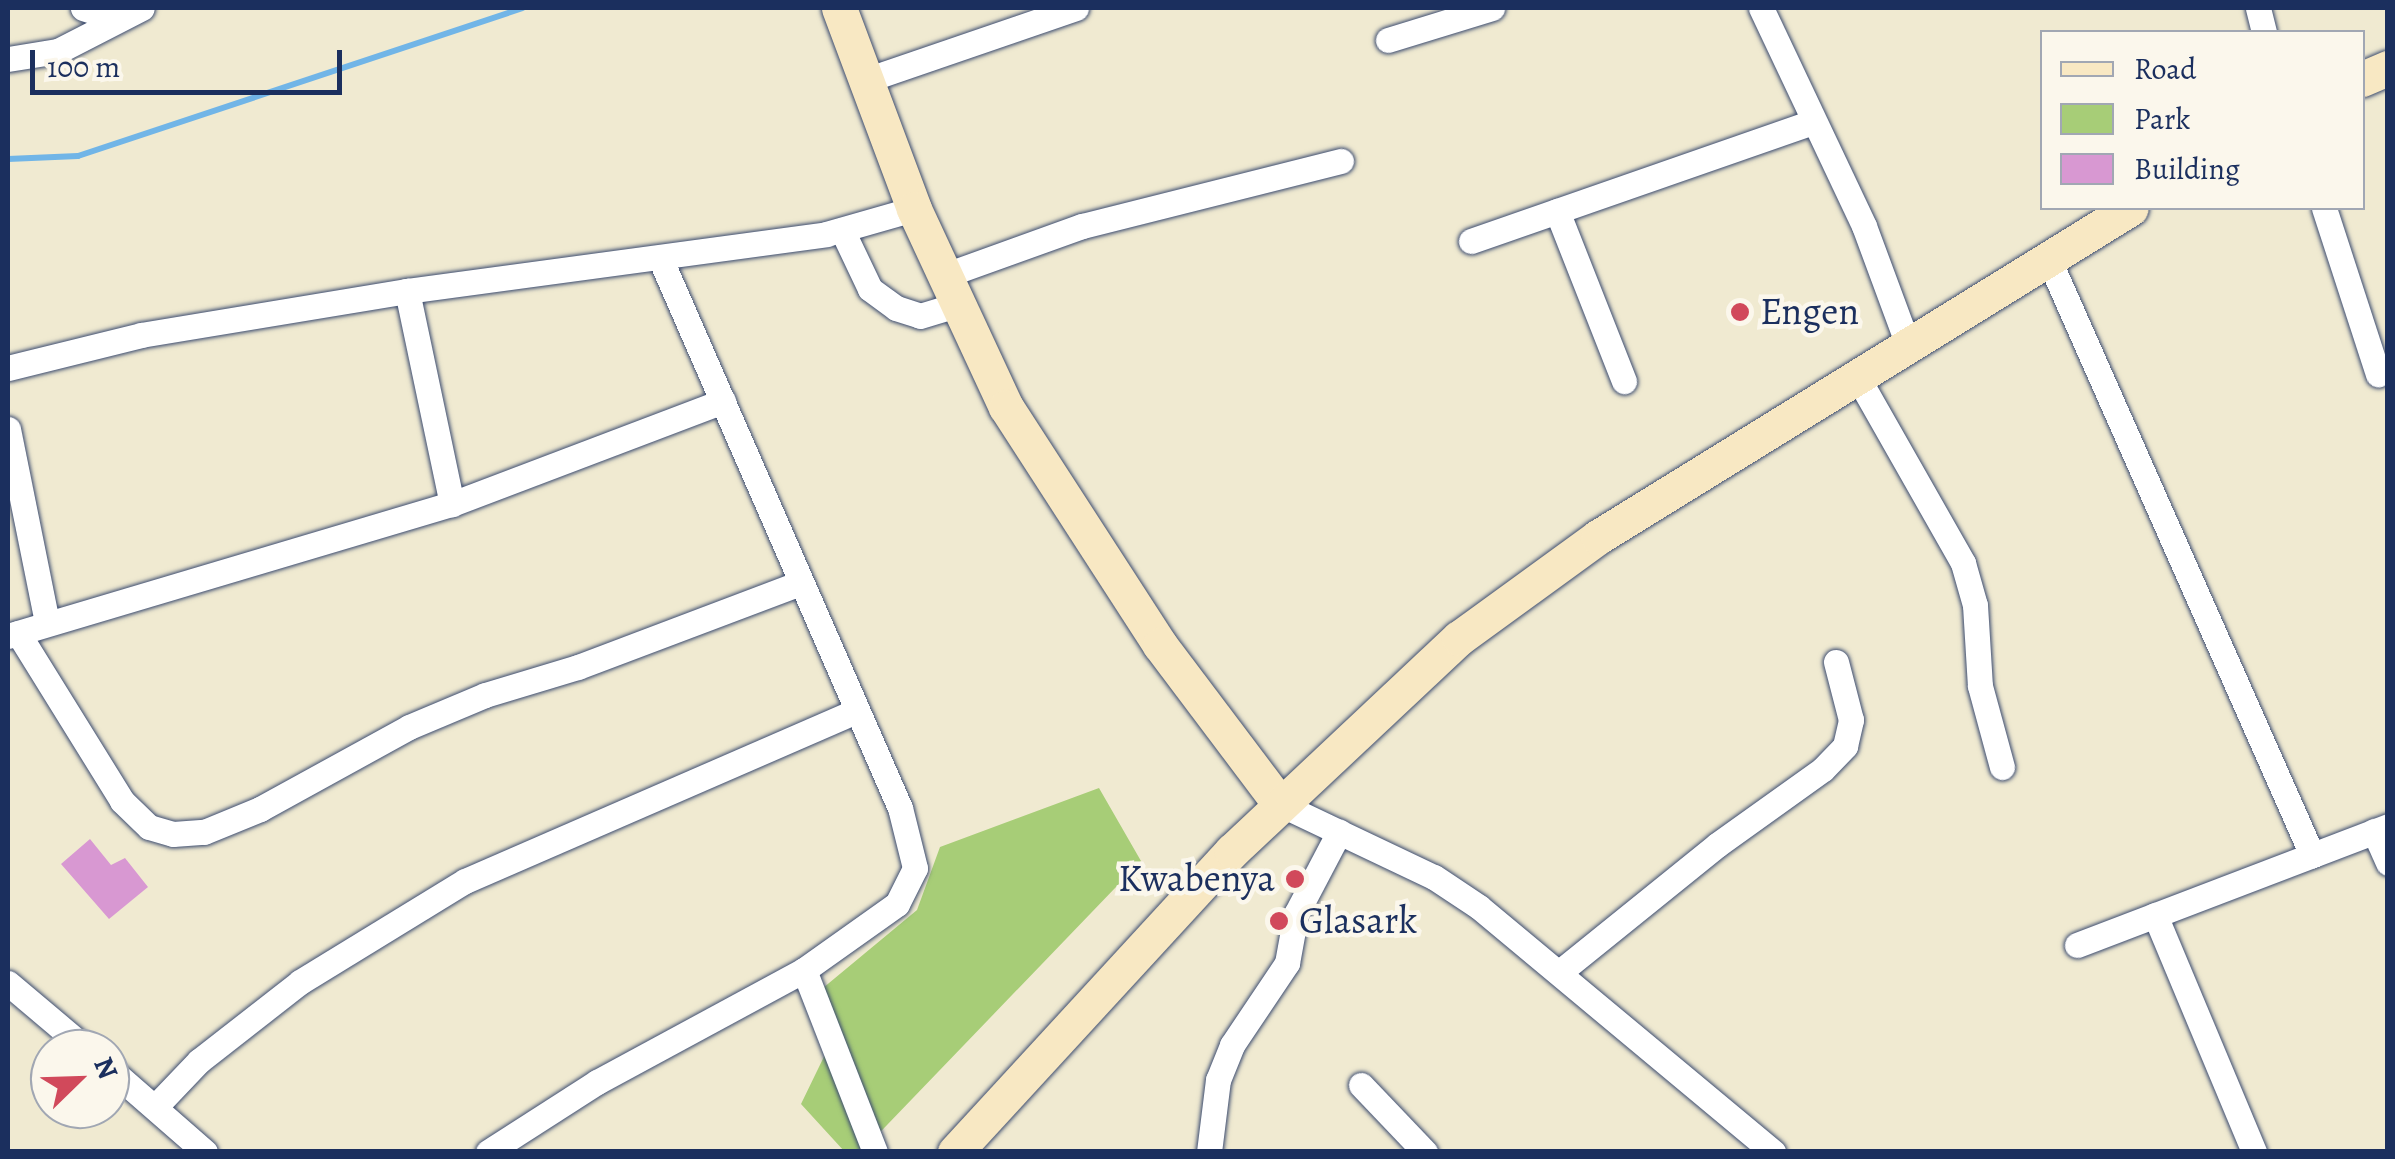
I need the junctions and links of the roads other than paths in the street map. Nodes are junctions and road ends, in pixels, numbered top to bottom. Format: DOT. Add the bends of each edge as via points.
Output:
graph roads {
  1 [pos="83,8"];
  2 [pos="142,8"];
  3 [pos="839,8"];
  4 [pos="1076,8"];
  5 [pos="1492,8"];
  6 [pos="1761,8"];
  7 [pos="116,19"];
  8 [pos="1388,40"];
  9 [pos="8,59"];
  10 [pos="866,80"];
  11 [pos="1812,122"];
  12 [pos="1341,161"];
  13 [pos="914,210"];
  14 [pos="2128,210"];
  15 [pos="2325,210"];
  16 [pos="1558,211"];
  17 [pos="842,230"];
  18 [pos="1471,241"];
  19 [pos="660,258"];
  20 [pos="2049,260"];
  21 [pos="949,290"];
  22 [pos="406,291"];
  23 [pos="1908,345"];
  24 [pos="8,368"];
  25 [pos="2378,374"];
  26 [pos="1858,378"];
  27 [pos="1624,382"];
  28 [pos="723,401"];
  29 [pos="8,429"];
  30 [pos="452,504"];
  31 [pos="800,583"];
  32 [pos="47,623"];
  33 [pos="13,634"];
  34 [pos="1836,662"];
  35 [pos="854,712"];
  36 [pos="2002,767"];
  37 [pos="1280,804"];
  38 [pos="2381,828"];
  39 [pos="1339,832"];
  40 [pos="2312,855"];
  41 [pos="2388,863"];
  42 [pos="2155,916"];
  43 [pos="2076,944"];
  44 [pos="804,970"];
  45 [pos="1561,971"];
  46 [pos="8,983"];
  47 [pos="62,1029"];
  48 [pos="1361,1085"];
  49 [pos="130,1086"];
  50 [pos="155,1107"];
  51 [pos="206,1152"];
  52 [pos="488,1152"];
  53 [pos="875,1152"];
  54 [pos="955,1152"];
  55 [pos="1209,1152"];
  56 [pos="1425,1152"];
  57 [pos="1773,1152"];
  58 [pos="2254,1152"];
  1 -- 7 [label="street"];
  2 -- 7 [label="street"];
  3 -- 10 [label="main road"];
  4 -- 10 [label="street"];
  5 -- 8 [label="street"];
  6 -- 11 [label="street"];
  7 -- 9 [label="street" via="58,51"];
  10 -- 13 [label="main road"];
  11 -- 16 [label="street"];
  11 -- 23 [label="street" via="1864,226"];
  12 -- 21 [label="street" via="1082,226"];
  13 -- 17 [label="street"];
  13 -- 21 [label="main road"];
  14 -- 20 [label="main road"];
  15 -- 25 [label="street"];
  16 -- 18 [label="street"];
  16 -- 27 [label="street"];
  17 -- 19 [label="street"];
  17 -- 21 [label="street" via="870,289 896,308 920,316"];
  19 -- 22 [label="street"];
  19 -- 28 [label="street"];
  20 -- 23 [label="main road"];
  20 -- 40 [label="street"];
  21 -- 37 [label="main road" via="1061,500 1191,690"];
  22 -- 24 [label="street" via="141,335"];
  22 -- 30 [label="street"];
  23 -- 26 [label="main road"];
  26 -- 36 [label="street" via="1963,563 1975,605 1980,686"];
  26 -- 37 [label="main road" via="1529,585 1458,638"];
  28 -- 30 [label="street"];
  28 -- 31 [label="street"];
  29 -- 32 [label="street"];
  30 -- 32 [label="street"];
  31 -- 33 [label="street" via="578,668 486,695 204,832 149,827 122,801"];
  31 -- 35 [label="street"];
  32 -- 33 [label="street"];
  34 -- 45 [label="street" via="1851,720 1844,746"];
  35 -- 44 [label="street" via="900,808 914,868 897,904"];
  35 -- 50 [label="street" via="466,881 300,982 198,1060"];
  37 -- 39 [label="street"];
  37 -- 54 [label="main road"];
  38 -- 40 [label="street"];
  38 -- 41 [label="street"];
  39 -- 45 [label="street" via="1434,877"];
  39 -- 55 [label="street" via="1296,914 1287,963 1232,1046 1218,1080"];
  40 -- 42 [label="street"];
  42 -- 43 [label="street"];
  42 -- 58 [label="street"];
  44 -- 52 [label="street" via="598,1082"];
  44 -- 53 [label="street"];
  45 -- 57 [label="street"];
  46 -- 47 [label="street"];
  48 -- 56 [label="street"];
  49 -- 50 [label="street"];
  50 -- 51 [label="street"];
}
